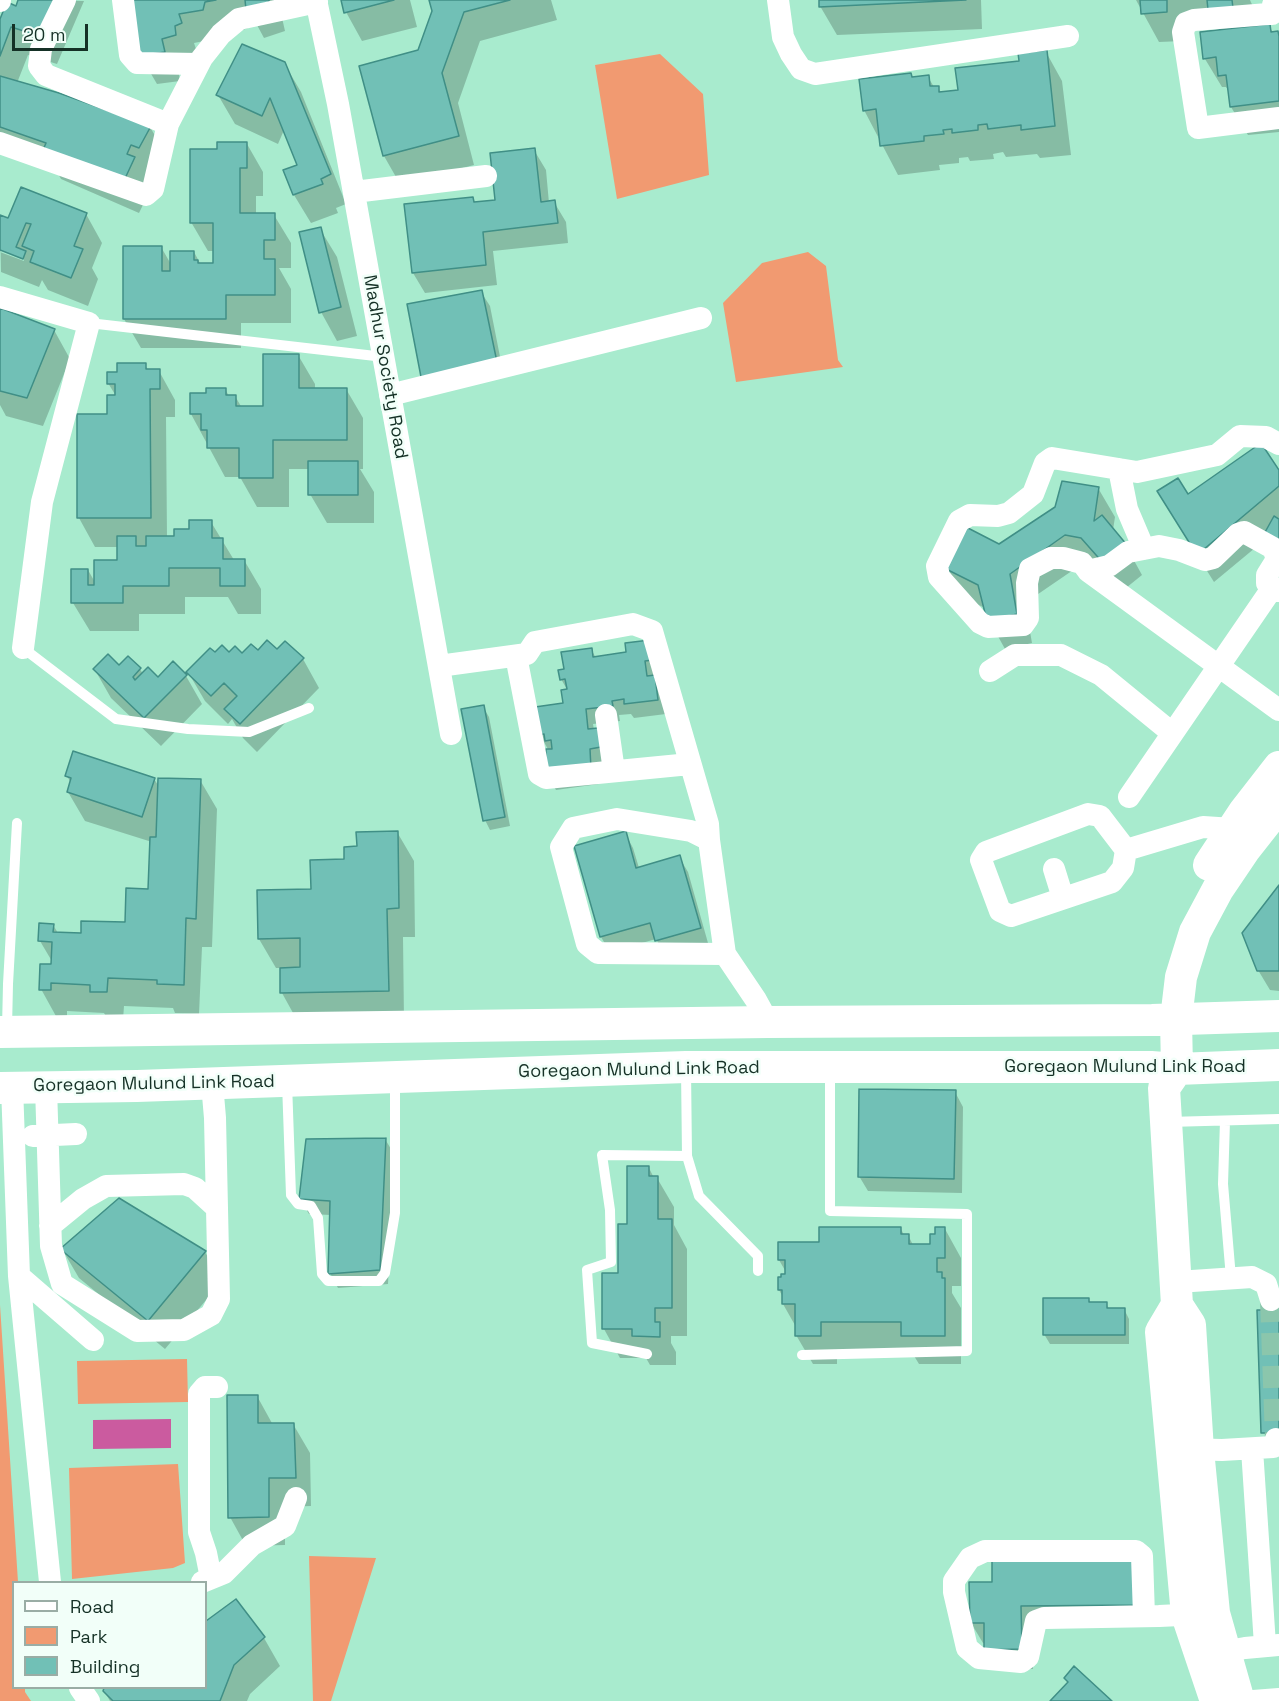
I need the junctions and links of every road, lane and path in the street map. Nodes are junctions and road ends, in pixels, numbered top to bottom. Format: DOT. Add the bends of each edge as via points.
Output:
graph roads {
  1 [pos="65,0"];
  2 [pos="123,0"];
  3 [pos="778,0"];
  4 [pos="316,1"];
  5 [pos="1273,3"];
  6 [pos="1068,36"];
  7 [pos="198,64"];
  8 [pos="1279,118"];
  9 [pos="168,124"];
  10 [pos="0,143"];
  11 [pos="486,176"];
  12 [pos="354,192"];
  13 [pos="0,297"];
  14 [pos="701,318"];
  15 [pos="89,323"];
  16 [pos="384,357"];
  17 [pos="390,395"];
  18 [pos="1279,444"];
  19 [pos="1119,469"];
  20 [pos="1276,548"];
  21 [pos="1144,549"];
  22 [pos="1088,571"];
  23 [pos="1276,589"];
  24 [pos="23,648"];
  25 [pos="516,656"];
  26 [pos="1219,665"];
  27 [pos="439,666"];
  28 [pos="990,671"];
  29 [pos="309,708"];
  30 [pos="1279,710"];
  31 [pos="606,715"];
  32 [pos="1172,733"];
  33 [pos="451,734"];
  34 [pos="690,764"];
  35 [pos="1279,767"];
  36 [pos="614,771"];
  37 [pos="1129,797"];
  38 [pos="1279,806"];
  39 [pos="17,823"];
  40 [pos="1244,833"];
  41 [pos="709,840"];
  42 [pos="1126,849"];
  43 [pos="1054,869"];
  44 [pos="1063,898"];
  45 [pos="725,954"];
  46 [pos="1279,1016"];
  47 [pos="1164,1020"];
  48 [pos="768,1022"];
  49 [pos="441,1026"];
  50 [pos="3,1032"];
  51 [pos="1279,1065"];
  52 [pos="686,1067"];
  53 [pos="830,1067"];
  54 [pos="1164,1075"];
  55 [pos="440,1076"];
  56 [pos="395,1077"];
  57 [pos="287,1081"];
  58 [pos="212,1083"];
  59 [pos="22,1087"];
  60 [pos="1279,1119"];
  61 [pos="1224,1121"];
  62 [pos="1165,1122"];
  63 [pos="76,1134"];
  64 [pos="32,1136"];
  65 [pos="687,1156"];
  66 [pos="217,1208"];
  67 [pos="44,1218"];
  68 [pos="758,1271"];
  69 [pos="18,1276"];
  70 [pos="1231,1278"];
  71 [pos="1177,1293"];
  72 [pos="1271,1300"];
  73 [pos="93,1340"];
  74 [pos="647,1354"];
  75 [pos="802,1355"];
  76 [pos="217,1387"];
  77 [pos="1276,1439"];
  78 [pos="1184,1449"];
  79 [pos="1252,1449"];
  80 [pos="296,1498"];
  81 [pos="206,1580"];
  82 [pos="50,1581"];
  83 [pos="1201,1614"];
  84 [pos="1144,1616"];
  85 [pos="1272,1645"];
  86 [pos="1213,1653"];
  87 [pos="1279,1699"];
  88 [pos="1216,1701"];
  89 [pos="1239,1701"];
  90 [pos="1253,1701"];
  1 -- 9 [label="street" via="41,49 39,66 46,75"];
  2 -- 7 [label="street" via="130,55 137,63"];
  3 -- 6 [label="street" via="783,38 801,69 815,74"];
  4 -- 7 [label="street" via="239,19 221,34"];
  4 -- 12 [label="street, Madhur Society Road"];
  5 -- 8 [label="street" via="1272,14 1194,20 1186,23 1183,32 1198,128"];
  7 -- 9 [label="street"];
  9 -- 10 [label="street" via="153,189 146,195"];
  11 -- 12 [label="street"];
  12 -- 16 [label="street, Madhur Society Road"];
  13 -- 15 [label="street"];
  14 -- 17 [label="street"];
  15 -- 16 [label="lane"];
  15 -- 24 [label="street" via="42,502"];
  16 -- 17 [label="street, Madhur Society Road"];
  17 -- 27 [label="street, Madhur Society Road"];
  18 -- 19 [label="street" via="1266,437 1240,436 1217,454 1137,472"];
  19 -- 21 [label="street" via="1127,509"];
  19 -- 22 [label="street" via="1052,458 1045,464 1033,494 1009,513 970,514 959,521 937,566 939,577 987,627 1023,625 1028,618 1030,569 1051,558 1063,558 1082,564"];
  20 -- 21 [label="street" via="1244,532 1213,558 1205,560 1159,546"];
  20 -- 23 [label="street" via="1278,559 1267,574 1267,584"];
  21 -- 22 [label="street" via="1128,552 1109,566"];
  22 -- 26 [label="street"];
  23 -- 26 [label="street"];
  24 -- 29 [label="lane" via="116,719 249,732"];
  25 -- 27 [label="street"];
  25 -- 34 [label="street" via="527,654 535,642 633,624 652,631"];
  25 -- 36 [label="street" via="539,774 546,778"];
  26 -- 30 [label="street"];
  26 -- 32 [label="street"];
  27 -- 33 [label="street, Madhur Society Road"];
  28 -- 32 [label="street" via="1015,655 1061,655 1101,675"];
  31 -- 36 [label="street"];
  32 -- 37 [label="street"];
  34 -- 36 [label="street"];
  34 -- 41 [label="street"];
  35 -- 40 [label="main road"];
  38 -- 40 [label="main road"];
  39 -- 50 [label="lane"];
  40 -- 42 [label="street" via="1203,827"];
  40 -- 47 [label="main road" via="1203,875 1174,939"];
  41 -- 45 [label="street"];
  41 -- 45 [label="street" via="692,831 617,819 573,828 561,847 587,944 598,953"];
  42 -- 44 [label="street" via="1123,868 1113,882"];
  42 -- 44 [label="street" via="1100,816 1088,814 986,852 981,860 1000,911 1011,916"];
  43 -- 44 [label="street"];
  45 -- 48 [label="street"];
  46 -- 47 [label="main road"];
  47 -- 48 [label="main road"];
  47 -- 54 [label="main road"];
  48 -- 49 [label="main road"];
  49 -- 50 [label="main road"];
  49 -- 55 [label="main road"];
  51 -- 54 [label="main road, Goregaon Mulund Link Road"];
  52 -- 53 [label="main road, Goregaon Mulund Link Road"];
  52 -- 55 [label="main road, Goregaon Mulund Link Road"];
  52 -- 65 [label="lane"];
  53 -- 54 [label="main road, Goregaon Mulund Link Road"];
  53 -- 75 [label="lane" via="830,1211 967,1214 967,1351"];
  54 -- 62 [label="main road"];
  55 -- 56 [label="main road, Goregaon Mulund Link Road"];
  56 -- 57 [label="main road, Goregaon Mulund Link Road"];
  56 -- 57 [label="lane" via="395,1213 384,1273 379,1281 328,1281 322,1274 318,1218 310,1206 298,1204 291,1195"];
  57 -- 58 [label="main road, Goregaon Mulund Link Road"];
  58 -- 59 [label="main road, Goregaon Mulund Link Road"];
  58 -- 66 [label="street"];
  59 -- 64 [label="street"];
  59 -- 64 [label="street"];
  60 -- 61 [label="lane"];
  61 -- 62 [label="lane"];
  61 -- 70 [label="lane" via="1223,1184"];
  62 -- 71 [label="main road"];
  63 -- 64 [label="street"];
  64 -- 67 [label="street"];
  64 -- 69 [label="street"];
  65 -- 68 [label="lane" via="699,1196 758,1256"];
  65 -- 74 [label="lane" via="602,1155 610,1210 611,1262 587,1270 592,1343"];
  66 -- 67 [label="street" via="195,1188 183,1184 106,1186"];
  66 -- 67 [label="street" via="219,1299 211,1315 184,1330 137,1331 62,1284"];
  69 -- 73 [label="street"];
  69 -- 82 [label="street"];
  70 -- 71 [label="street"];
  70 -- 72 [label="street" via="1252,1277 1266,1284"];
  71 -- 78 [label="main road" via="1161,1332"];
  76 -- 81 [label="street" via="205,1387 199,1394 199,1532 206,1553"];
  77 -- 79 [label="street" via="1273,1447"];
  78 -- 79 [label="street"];
  78 -- 83 [label="main road"];
  79 -- 85 [label="street"];
  80 -- 81 [label="street" via="285,1526 252,1545 224,1573"];
  83 -- 84 [label="street"];
  83 -- 86 [label="main road"];
  84 -- 84 [label="street" via="1044,1618 1036,1621 1028,1657 1021,1662 979,1658 967,1648 954,1581 970,1558 985,1551 1136,1551 1142,1556"];
  85 -- 86 [label="street"];
  86 -- 88 [label="main road"];
  86 -- 89 [label="main road"];
  87 -- 90 [label="street"];
}
